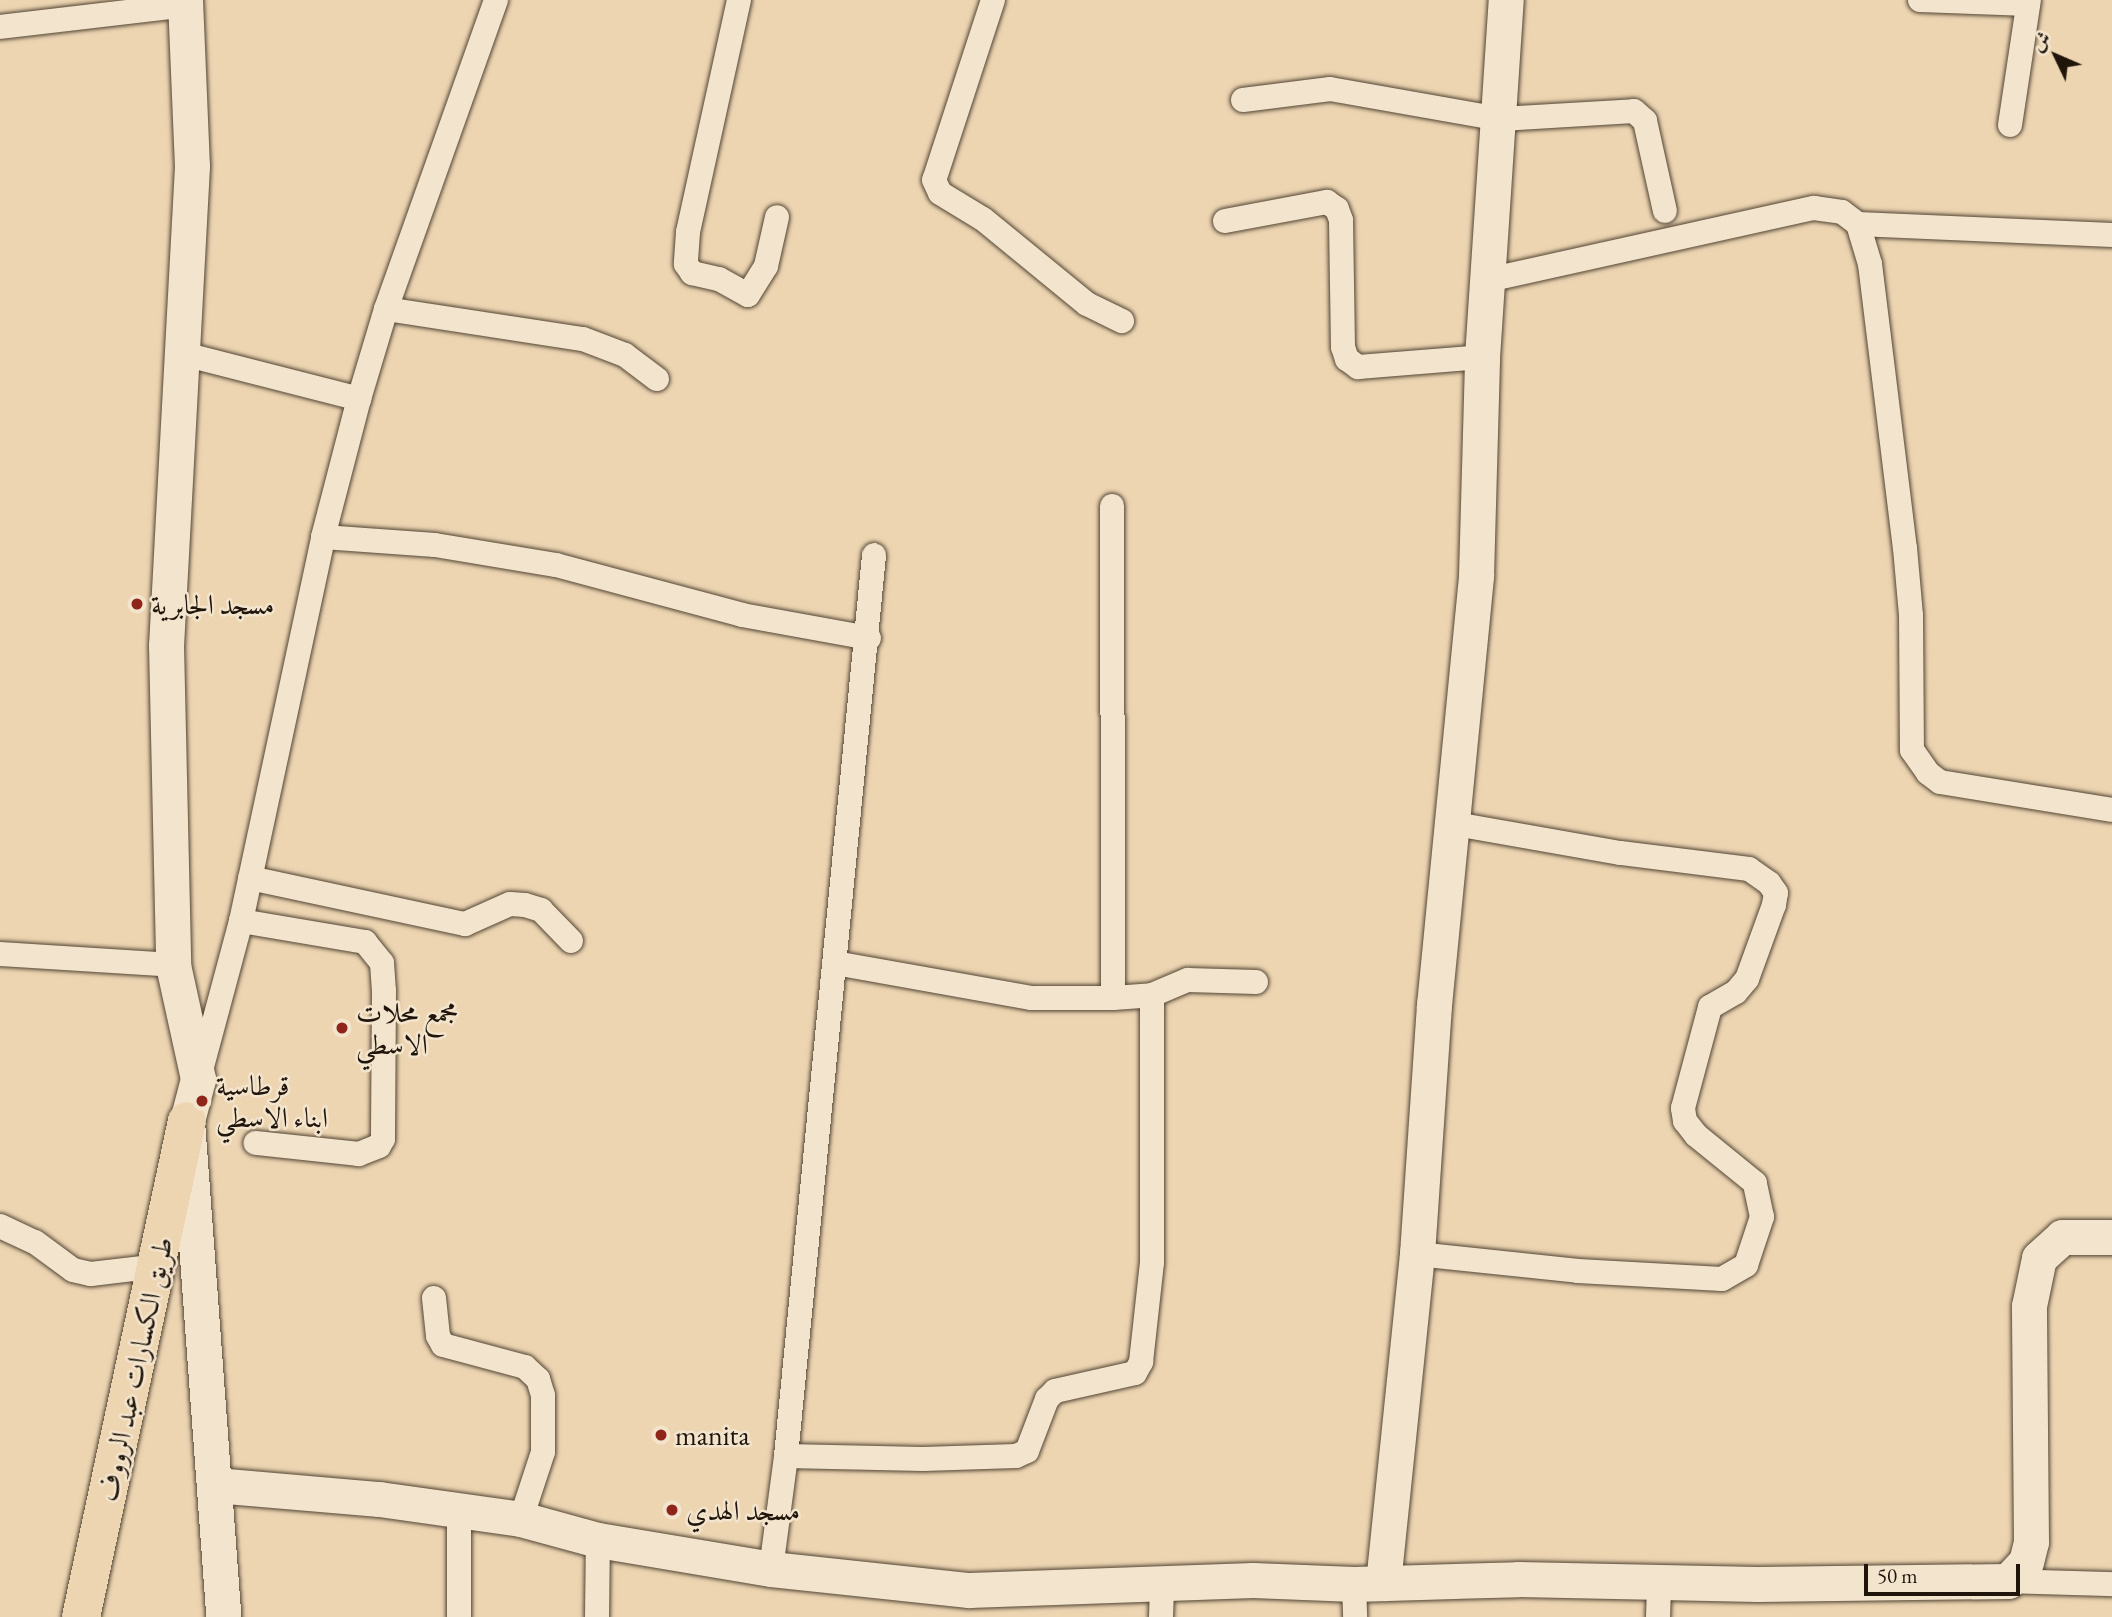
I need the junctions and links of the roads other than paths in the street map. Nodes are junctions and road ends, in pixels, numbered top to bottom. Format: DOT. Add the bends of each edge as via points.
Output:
graph roads {
  1 [pos="496,0"];
  2 [pos="739,0"];
  3 [pos="993,0"];
  4 [pos="1506,0"];
  5 [pos="1920,0"];
  6 [pos="2029,2"];
  7 [pos="185,3"];
  8 [pos="0,27"];
  9 [pos="1243,100"];
  10 [pos="1501,119"];
  11 [pos="2010,125"];
  12 [pos="1665,211"];
  13 [pos="777,217"];
  14 [pos="1225,221"];
  15 [pos="1858,224"];
  16 [pos="2112,234"];
  17 [pos="1488,280"];
  18 [pos="386,309"];
  19 [pos="1122,321"];
  20 [pos="184,354"];
  21 [pos="1482,357"];
  22 [pos="657,379"];
  23 [pos="359,399"];
  24 [pos="1112,506"];
  25 [pos="323,537"];
  26 [pos="874,555"];
  27 [pos="869,638"];
  28 [pos="2112,810"];
  29 [pos="1450,823"];
  30 [pos="250,878"];
  31 [pos="241,920"];
  32 [pos="571,941"];
  33 [pos="0,954"];
  34 [pos="835,963"];
  35 [pos="173,965"];
  36 [pos="1256,982"];
  37 [pos="1152,995"];
  38 [pos="1113,998"];
  39 [pos="198,1079"];
  40 [pos="187,1121"];
  41 [pos="256,1143"];
  42 [pos="0,1226"];
  43 [pos="2112,1237"];
  44 [pos="1417,1254"];
  45 [pos="158,1266"];
  46 [pos="434,1298"];
  47 [pos="786,1456"];
  48 [pos="215,1485"];
  49 [pos="459,1510"];
  50 [pos="521,1519"];
  51 [pos="598,1540"];
  52 [pos="771,1569"];
  53 [pos="1659,1579"];
  54 [pos="2008,1581"];
  55 [pos="2112,1584"];
  56 [pos="1364,1595"];
  57 [pos="1162,1601"];
  58 [pos="82,1617"];
  59 [pos="223,1617"];
  60 [pos="459,1617"];
  61 [pos="597,1617"];
  62 [pos="1658,1617"];
  1 -- 18 [label="street"];
  2 -- 13 [label="street" via="688,232 686,264 692,273 719,279 748,295 766,266"];
  3 -- 19 [label="street" via="934,180 940,193 983,219 1087,304"];
  4 -- 10 [label="street"];
  5 -- 6 [label="street"];
  6 -- 11 [label="street"];
  7 -- 8 [label="street"];
  7 -- 20 [label="street" via="192,166"];
  9 -- 10 [label="street" via="1330,89"];
  10 -- 12 [label="street" via="1639,113 1645,121"];
  10 -- 17 [label="street"];
  14 -- 21 [label="street" via="1327,202 1337,209 1341,220 1343,347 1347,359 1358,367"];
  15 -- 16 [label="street"];
  15 -- 17 [label="street" via="1842,212 1814,208"];
  15 -- 28 [label="street" via="1870,264 1905,548 1911,615 1912,750 1928,774 1940,782"];
  17 -- 21 [label="street"];
  18 -- 22 [label="street" via="583,339 625,355"];
  18 -- 23 [label="street"];
  20 -- 23 [label="street"];
  20 -- 35 [label="street" via="166,645"];
  21 -- 29 [label="street" via="1476,576"];
  23 -- 25 [label="street"];
  24 -- 38 [label="street"];
  25 -- 27 [label="street" via="435,545 556,565 742,615"];
  25 -- 30 [label="street"];
  26 -- 27 [label="street"];
  27 -- 34 [label="street"];
  29 -- 44 [label="street"];
  29 -- 44 [label="street" via="1620,853 1749,869 1769,883 1776,893 1774,905 1747,979 1736,992 1710,1007 1683,1108 1685,1121 1696,1135 1755,1183 1762,1217 1746,1265 1722,1279 1578,1271"];
  30 -- 31 [label="street"];
  30 -- 32 [label="street" via="465,924 510,904 525,905 541,910"];
  31 -- 39 [label="street"];
  31 -- 41 [label="street" via="365,942 382,963 384,990 383,1139 379,1146 359,1154"];
  33 -- 35 [label="street"];
  34 -- 38 [label="street" via="1032,998"];
  34 -- 47 [label="street"];
  35 -- 39 [label="street"];
  36 -- 37 [label="street" via="1188,980"];
  37 -- 38 [label="street"];
  37 -- 47 [label="street" via="1152,1262 1141,1362 1135,1373 1050,1394 1027,1451 1016,1456 923,1460"];
  39 -- 40 [label="street"];
  40 -- 45 [label="main road, طريق الكسارات عبد الرووف"];
  40 -- 48 [label="street"];
  42 -- 45 [label="street" via="35,1242 73,1270 91,1274"];
  43 -- 54 [label="street" via="2062,1237 2039,1258 2029,1306 2031,1542 2026,1562"];
  44 -- 56 [label="street"];
  45 -- 58 [label="main road, طريق الكسارات عبد الرووف"];
  46 -- 50 [label="street" via="443,1345 525,1367 538,1379 543,1395 543,1452"];
  47 -- 52 [label="street"];
  48 -- 49 [label="street"];
  48 -- 59 [label="street"];
  49 -- 50 [label="street"];
  49 -- 60 [label="street"];
  50 -- 51 [label="street"];
  51 -- 52 [label="street"];
  51 -- 61 [label="street"];
  52 -- 57 [label="street" via="969,1590"];
  53 -- 54 [label="street" via="1757,1584"];
  53 -- 56 [label="street"];
  53 -- 62 [label="street"];
  54 -- 55 [label="street"];
  56 -- 57 [label="street" via="1254,1580"];
}
